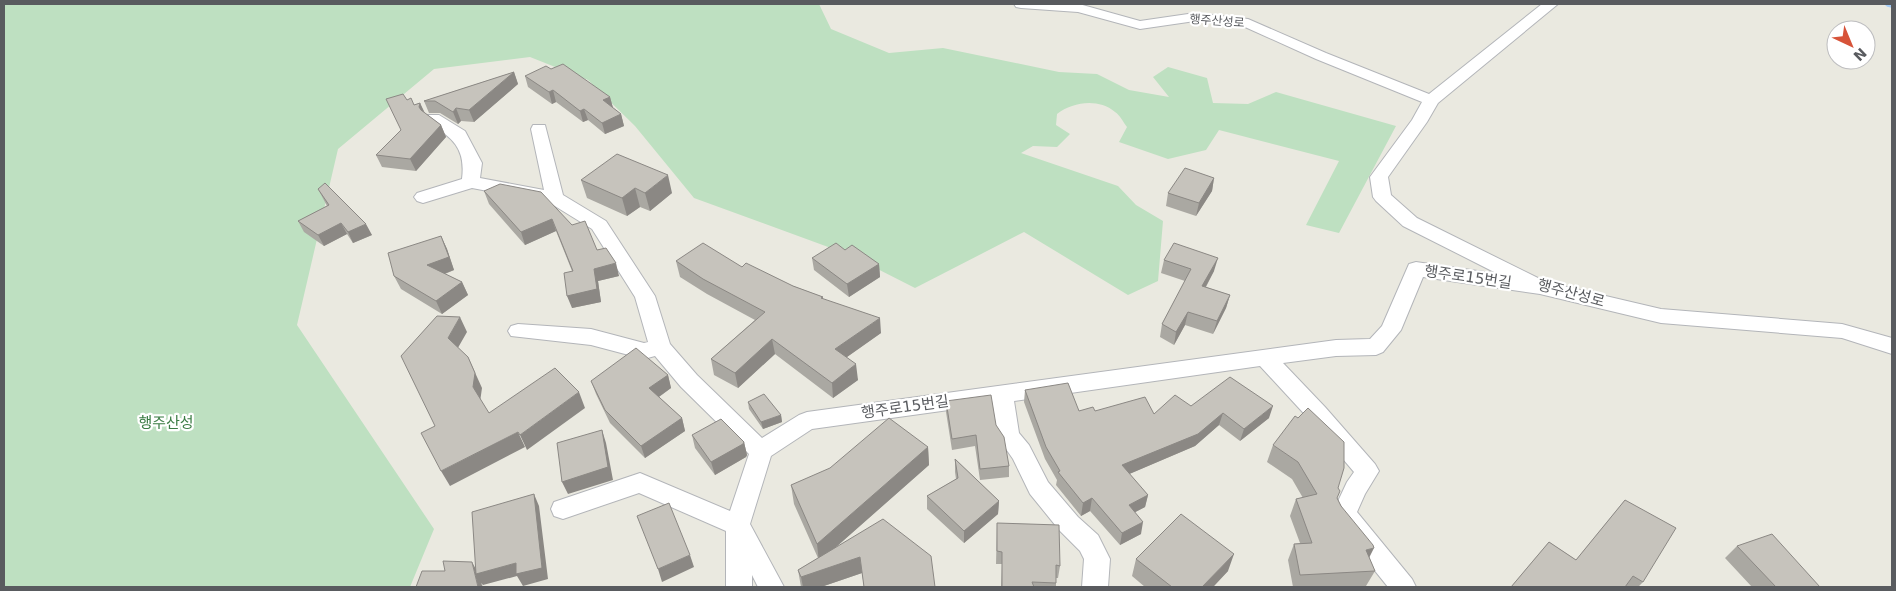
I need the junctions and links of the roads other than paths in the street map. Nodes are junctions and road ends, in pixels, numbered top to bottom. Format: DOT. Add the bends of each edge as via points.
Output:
graph roads {
  1 [pos="1022,4"];
  2 [pos="1551,4"];
  3 [pos="1431,100"];
  4 [pos="433,118"];
  5 [pos="539,129"];
  6 [pos="471,182"];
  7 [pos="424,197"];
  8 [pos="555,198"];
  9 [pos="1540,287"];
  10 [pos="518,332"];
  11 [pos="1892,346"];
  12 [pos="660,347"];
  13 [pos="1265,358"];
  14 [pos="1002,394"];
  15 [pos="762,451"];
  16 [pos="563,509"];
  17 [pos="738,525"];
  18 [pos="738,587"];
  19 [pos="771,587"];
  20 [pos="1095,587"];
  21 [pos="1403,587"];
  1 -- 3 [label="street, 행주산성로" via="1079,8 1140,25 1195,17 1248,23"];
  2 -- 3 [label="street, 행주산성로"];
  3 -- 9 [label="street, 행주산성로" via="1380,177 1382,197 1410,222"];
  4 -- 6 [label="street" via="459,135 473,163"];
  5 -- 8 [label="street"];
  6 -- 7 [label="street"];
  6 -- 8 [label="street"];
  8 -- 12 [label="street" via="599,224 645,296"];
  9 -- 11 [label="street, 행주산성로" via="1661,316 1842,331"];
  9 -- 13 [label="street, 행주로15번길" via="1416,269 1391,330 1376,347 1336,348"];
  10 -- 12 [label="street" via="590,337 644,351"];
  12 -- 15 [label="street" via="727,421"];
  13 -- 14 [label="street, 행주로15번길"];
  13 -- 21 [label="street" via="1367,471 1344,514"];
  14 -- 15 [label="street, 행주로15번길" via="807,421"];
  14 -- 20 [label="street" via="1008,436 1021,452 1038,487 1089,543 1097,559"];
  15 -- 17 [label="street"];
  16 -- 17 [label="street" via="640,484"];
  17 -- 18 [label="street"];
  17 -- 19 [label="street"];
}
